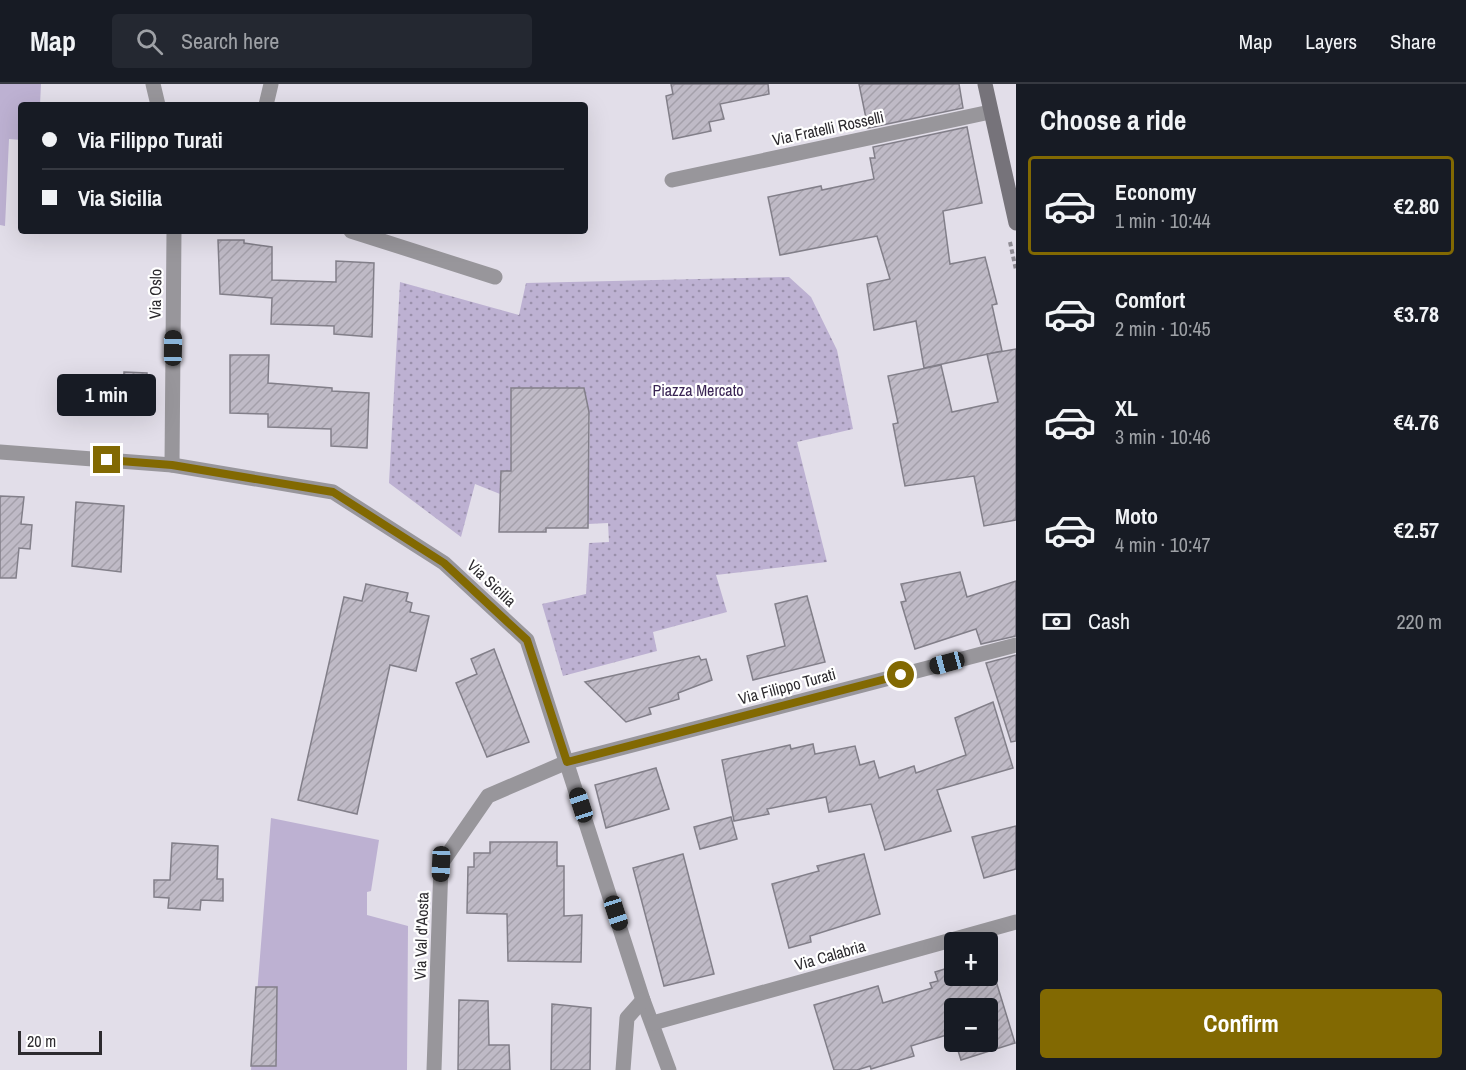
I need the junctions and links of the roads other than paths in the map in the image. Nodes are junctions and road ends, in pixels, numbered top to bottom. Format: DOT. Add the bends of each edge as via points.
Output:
graph roads {
  1 [pos="153,84"];
  2 [pos="271,84"];
  3 [pos="985,84"];
  4 [pos="157,102"];
  5 [pos="267,102"];
  6 [pos="990,112"];
  7 [pos="672,180"];
  8 [pos="1016,223"];
  9 [pos="174,234"];
  10 [pos="360,234"];
  11 [pos="495,277"];
  12 [pos="0,452"];
  13 [pos="172,465"];
  14 [pos="1016,645"];
  15 [pos="567,762"];
  16 [pos="1016,922"];
  17 [pos="643,1000"];
  18 [pos="653,1023"];
  19 [pos="434,1070"];
  20 [pos="623,1070"];
  21 [pos="669,1070"];
  1 -- 4 [label="street"];
  2 -- 5 [label="street"];
  3 -- 6 [label="street"];
  6 -- 7 [label="street, Via Fratelli Rosselli"];
  6 -- 8 [label="street"];
  9 -- 13 [label="street, Via Oslo"];
  10 -- 11 [label="street"];
  12 -- 13 [label="street, Via Sicilia"];
  13 -- 15 [label="street, Via Sicilia" via="333,492 444,563 527,640"];
  14 -- 15 [label="street, Via Filippo Turati"];
  15 -- 17 [label="street, Via Sicilia"];
  15 -- 19 [label="street, Via Val d'Aosta" via="488,796 441,864"];
  16 -- 18 [label="street, Via Calabria"];
  17 -- 18 [label="street, Via Sicilia"];
  17 -- 20 [label="street" via="627,1018"];
  18 -- 21 [label="street, Via Sicilia"];
}
